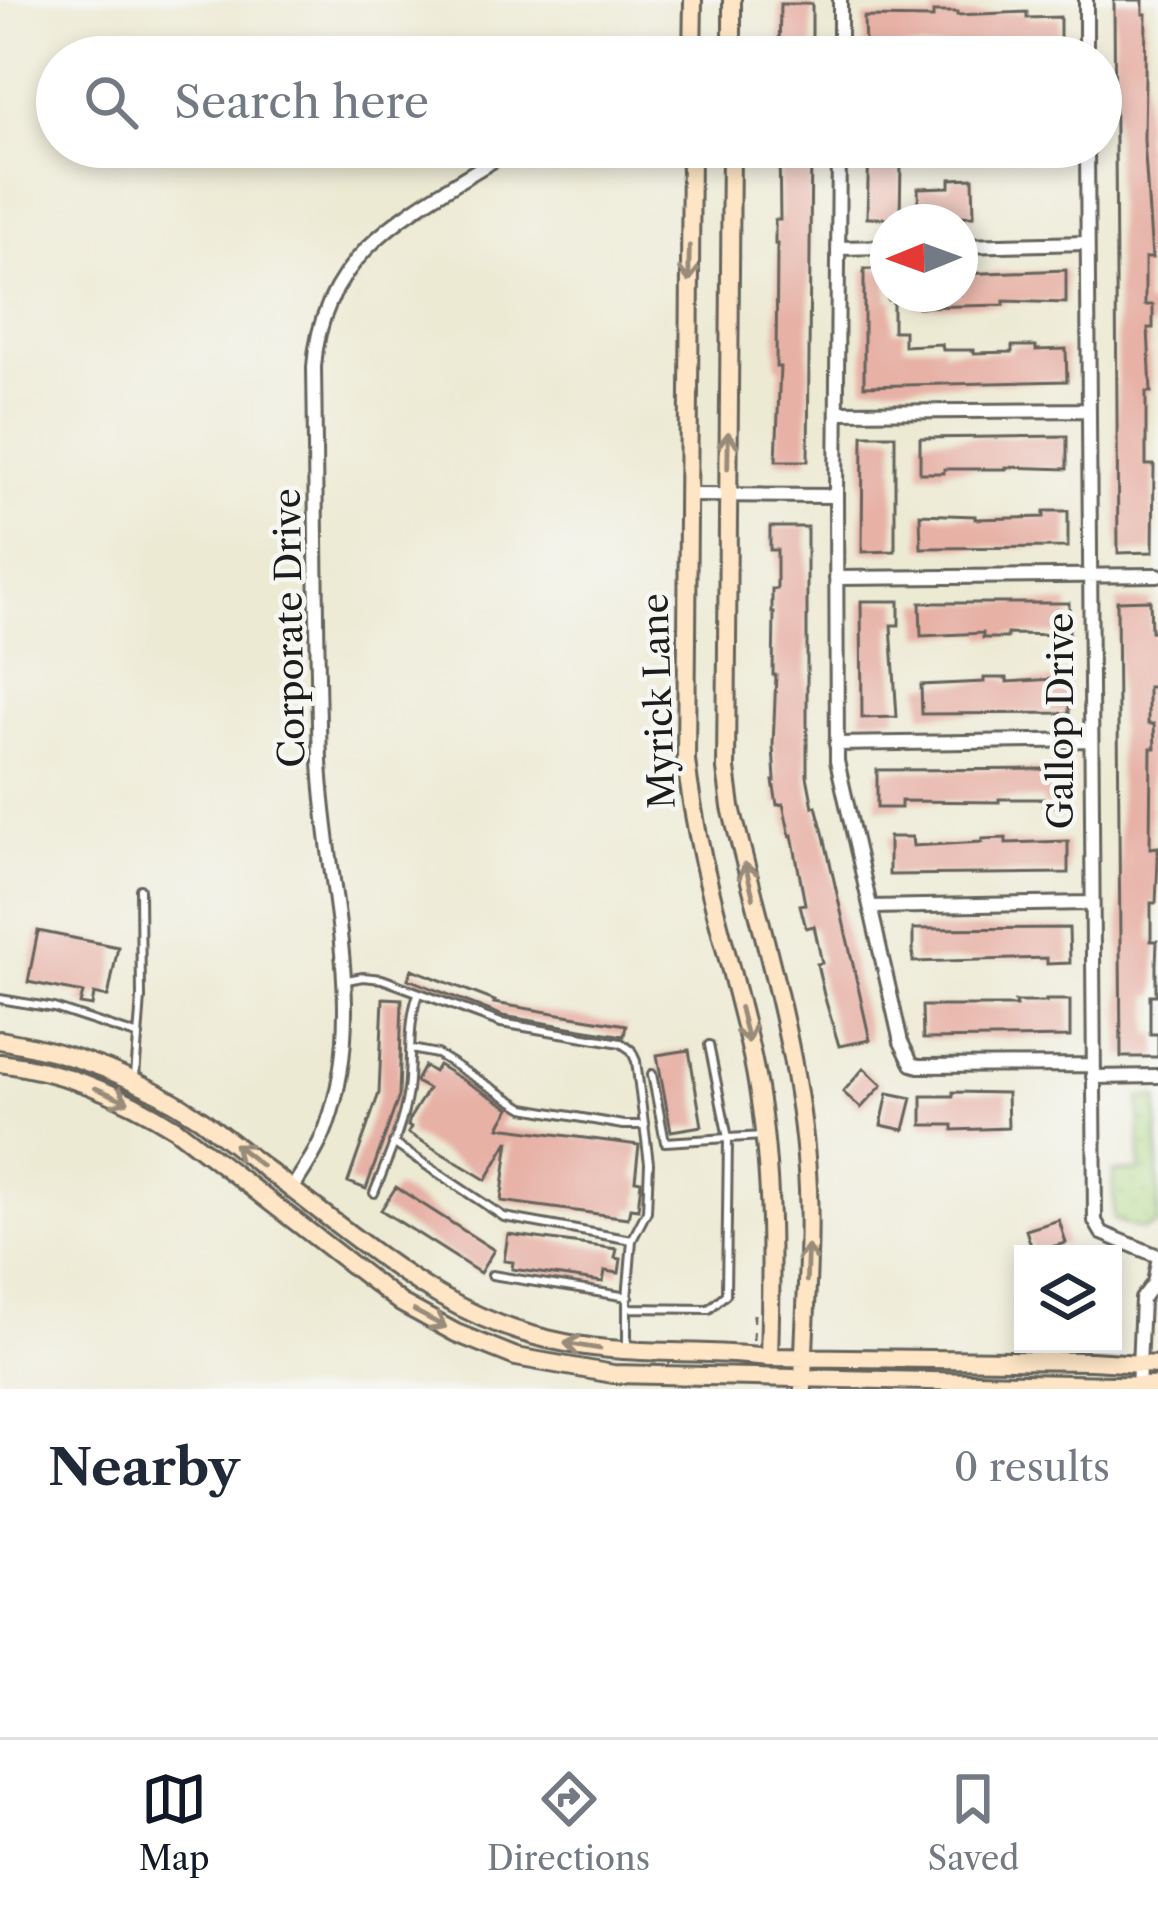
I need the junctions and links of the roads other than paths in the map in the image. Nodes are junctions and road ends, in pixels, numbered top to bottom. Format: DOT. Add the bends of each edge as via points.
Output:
graph roads {
  1 [pos="693,0"];
  2 [pos="732,0"];
  3 [pos="840,0"];
  4 [pos="1087,0"];
  5 [pos="692,36"];
  6 [pos="732,36"];
  7 [pos="840,36"];
  8 [pos="1086,36"];
  9 [pos="483,168"];
  10 [pos="691,168"];
  11 [pos="731,168"];
  12 [pos="839,168"];
  13 [pos="1087,168"];
  14 [pos="1087,243"];
  15 [pos="978,246"];
  16 [pos="870,247"];
  17 [pos="839,248"];
  18 [pos="1089,410"];
  19 [pos="837,412"];
  20 [pos="687,495"];
  21 [pos="728,496"];
  22 [pos="836,496"];
  23 [pos="1158,575"];
  24 [pos="1089,576"];
  25 [pos="836,578"];
  26 [pos="1090,740"];
  27 [pos="836,744"];
  28 [pos="140,889"];
  29 [pos="1091,902"];
  30 [pos="871,907"];
  31 [pos="343,980"];
  32 [pos="418,994"];
  33 [pos="0,999"];
  34 [pos="139,1036"];
  35 [pos="0,1040"];
  36 [pos="709,1046"];
  37 [pos="411,1049"];
  38 [pos="0,1064"];
  39 [pos="1093,1071"];
  40 [pos="652,1074"];
  41 [pos="1158,1076"];
  42 [pos="134,1081"];
  43 [pos="645,1125"];
  44 [pos="765,1136"];
  45 [pos="728,1138"];
  46 [pos="393,1143"];
  47 [pos="292,1189"];
  48 [pos="374,1193"];
  49 [pos="632,1240"];
  50 [pos="1158,1259"];
  51 [pos="492,1275"];
  52 [pos="1156,1287"];
  53 [pos="628,1297"];
  54 [pos="627,1308"];
  55 [pos="628,1351"];
  56 [pos="769,1358"];
  57 [pos="803,1358"];
  58 [pos="1137,1364"];
  59 [pos="1158,1365"];
  60 [pos="768,1384"];
  61 [pos="803,1385"];
  62 [pos="1158,1386"];
  63 [pos="1138,1387"];
  1 -- 5 [label="street"];
  2 -- 6 [label="street"];
  3 -- 7 [label="street"];
  4 -- 8 [label="street"];
  9 -- 31 [label="street, Corporate Drive" via="375,238 337,286 317,339 320,761"];
  10 -- 20 [label="street, Myrick Lane, one-way"];
  21 -- 11 [label="street, Myrick Lane, one-way"];
  12 -- 17 [label="street"];
  13 -- 14 [label="street, Gallop Drive"];
  14 -- 15 [label="street"];
  14 -- 18 [label="street, Gallop Drive"];
  16 -- 17 [label="street"];
  17 -- 19 [label="street"];
  18 -- 19 [label="street"];
  18 -- 24 [label="street, Gallop Drive"];
  19 -- 22 [label="street"];
  20 -- 21 [label="street"];
  20 -- 44 [label="street, Myrick Lane, one-way" via="689,789"];
  21 -- 22 [label="street"];
  57 -- 21 [label="street, Myrick Lane, one-way" via="804,1132 726,769"];
  22 -- 25 [label="street"];
  23 -- 24 [label="street"];
  24 -- 25 [label="street"];
  24 -- 26 [label="street, Gallop Drive"];
  25 -- 27 [label="street"];
  26 -- 27 [label="street"];
  26 -- 29 [label="street, Gallop Drive"];
  27 -- 30 [label="street"];
  28 -- 34 [label="lane"];
  29 -- 30 [label="street"];
  29 -- 39 [label="street, Gallop Drive"];
  30 -- 39 [label="street" via="912,1064"];
  31 -- 32 [label="lane" via="382,980"];
  31 -- 47 [label="street, Corporate Drive" via="340,1080 321,1140"];
  32 -- 37 [label="lane"];
  32 -- 43 [label="lane" via="501,1023 621,1043 636,1061"];
  33 -- 34 [label="lane"];
  34 -- 42 [label="lane"];
  35 -- 42 [label="street" via="77,1057"];
  36 -- 45 [label="lane"];
  37 -- 43 [label="lane" via="437,1054 524,1108"];
  37 -- 46 [label="lane"];
  38 -- 60 [label="street, one-way" via="59,1075 141,1107 375,1286 456,1333 563,1368"];
  39 -- 41 [label="street"];
  39 -- 50 [label="street, Gallop Drive" via="1095,1221 1102,1233"];
  40 -- 45 [label="lane" via="665,1142"];
  47 -- 42 [label="street, one-way" via="201,1119"];
  43 -- 49 [label="lane" via="646,1210"];
  44 -- 45 [label="lane"];
  44 -- 56 [label="street, Myrick Lane"];
  45 -- 54 [label="lane" via="726,1294 709,1309"];
  46 -- 48 [label="lane"];
  46 -- 49 [label="lane" via="504,1217"];
  55 -- 47 [label="street, one-way" via="541,1337 454,1304"];
  49 -- 53 [label="lane"];
  50 -- 52 [label="street"];
  51 -- 53 [label="lane"];
  52 -- 58 [label="street" via="1142,1299"];
  53 -- 54 [label="lane"];
  54 -- 55 [label="lane"];
  55 -- 56 [label="street"];
  56 -- 57 [label="street"];
  56 -- 60 [label="street, Myrick Lane"];
  57 -- 58 [label="street"];
  57 -- 61 [label="street, Myrick Lane"];
  58 -- 59 [label="street"];
  58 -- 63 [label="street"];
  60 -- 61 [label="street"];
  61 -- 63 [label="street"];
  62 -- 63 [label="street"];
}
